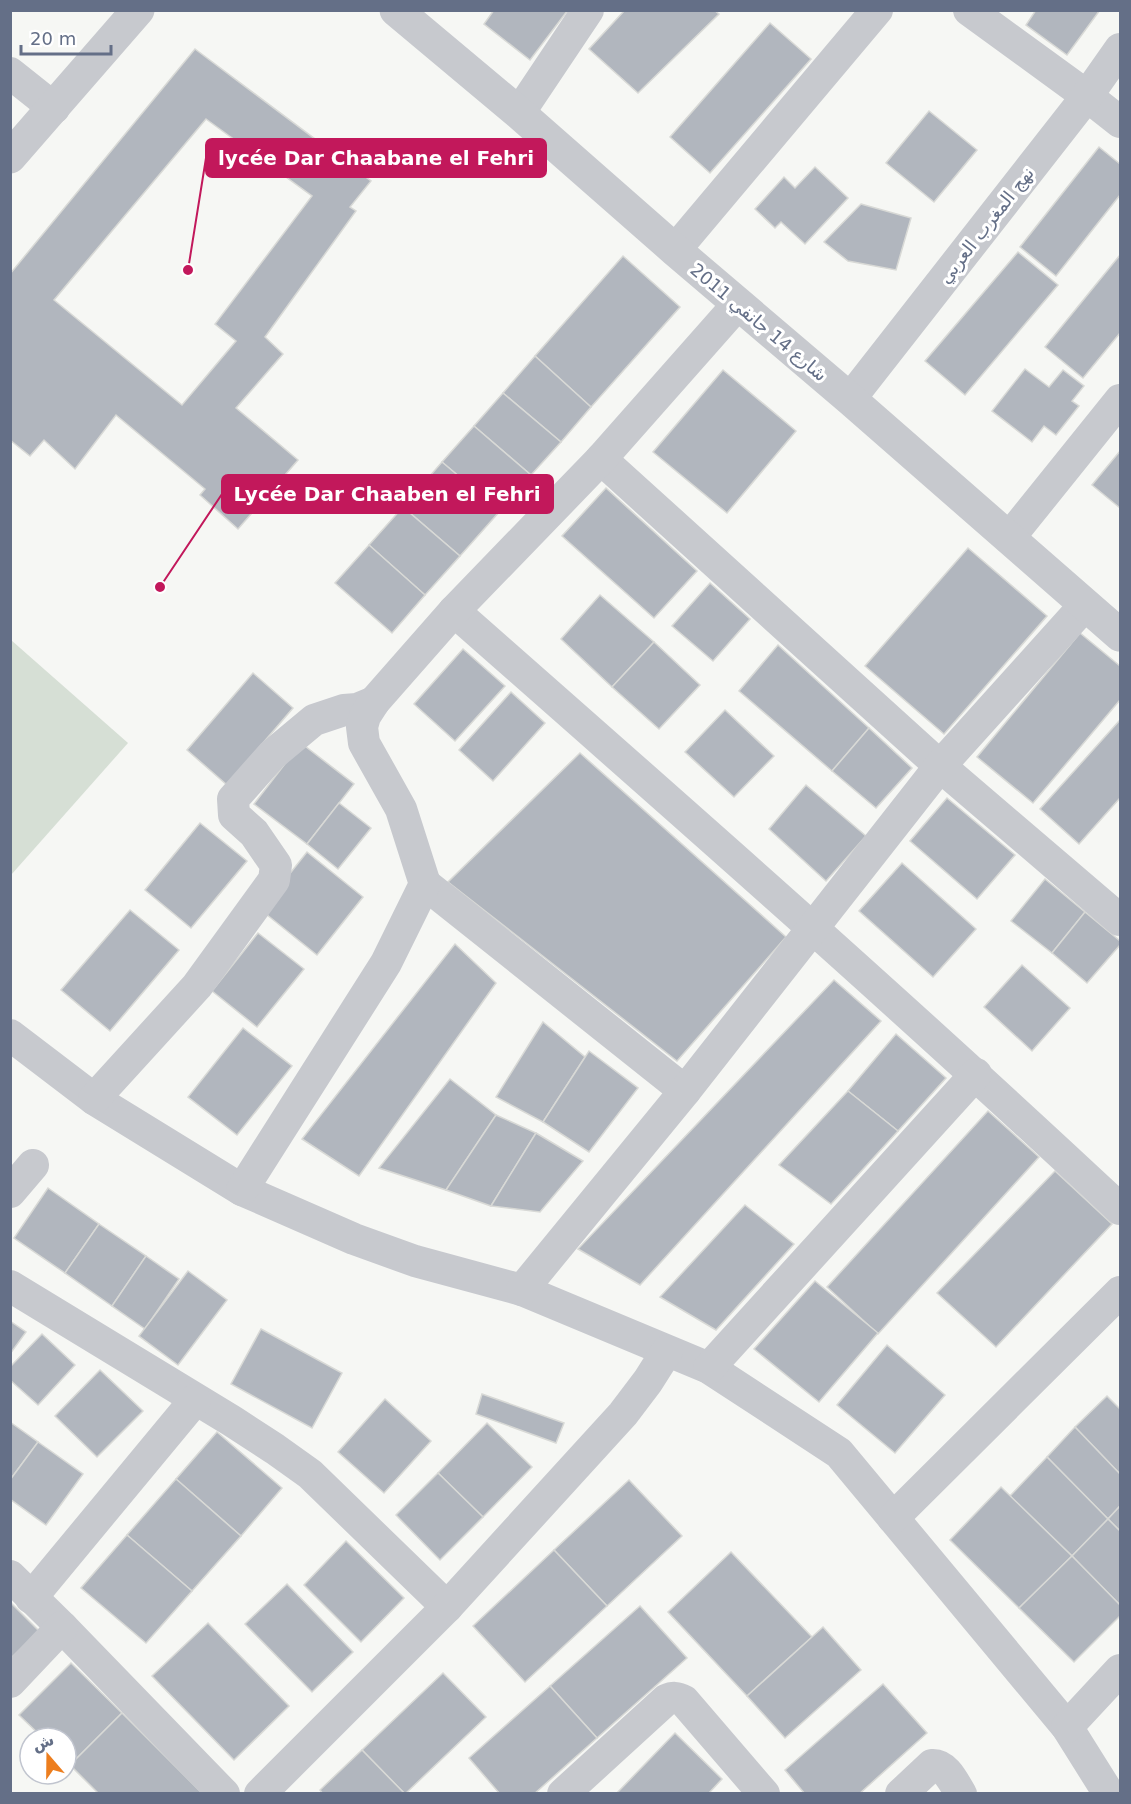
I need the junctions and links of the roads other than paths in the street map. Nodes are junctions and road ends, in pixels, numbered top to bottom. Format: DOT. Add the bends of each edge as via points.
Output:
graph roads {
  1 [pos="138,10"];
  2 [pos="396,10"];
  3 [pos="588,10"];
  4 [pos="877,10"];
  5 [pos="969,10"];
  6 [pos="1120,49"];
  7 [pos="10,73"];
  8 [pos="1088,96"];
  9 [pos="54,108"];
  10 [pos="519,112"];
  11 [pos="1120,122"];
  12 [pos="10,157"];
  13 [pos="675,250"];
  14 [pos="738,304"];
  15 [pos="850,399"];
  16 [pos="1120,400"];
  17 [pos="601,459"];
  18 [pos="1009,538"];
  19 [pos="1085,605"];
  20 [pos="454,610"];
  21 [pos="1120,635"];
  22 [pos="374,702"];
  23 [pos="940,766"];
  24 [pos="425,884"];
  25 [pos="1120,920"];
  26 [pos="814,928"];
  27 [pos="10,1035"];
  28 [pos="976,1074"];
  29 [pos="685,1091"];
  30 [pos="94,1099"];
  31 [pos="33,1165"];
  32 [pos="242,1190"];
  33 [pos="10,1192"];
  34 [pos="1120,1209"];
  35 [pos="10,1286"];
  36 [pos="522,1290"];
  37 [pos="1120,1292"];
  38 [pos="667,1351"];
  39 [pos="709,1368"];
  40 [pos="195,1400"];
  41 [pos="893,1518"];
  42 [pos="21,1587"];
  43 [pos="447,1607"];
  44 [pos="62,1627"];
  45 [pos="1120,1670"];
  46 [pos="10,1682"];
  47 [pos="1067,1727"];
  48 [pos="224,1794"];
  49 [pos="260,1794"];
  50 [pos="563,1794"];
  51 [pos="764,1794"];
  52 [pos="901,1794"];
  53 [pos="961,1794"];
  54 [pos="1109,1794"];
  1 -- 9 [label="street"];
  2 -- 10 [label="street, شارع 14 جانفي 2011"];
  3 -- 10 [label="street"];
  4 -- 13 [label="street"];
  5 -- 8 [label="street"];
  6 -- 8 [label="street, نهج المغرب العربي"];
  7 -- 9 [label="street"];
  8 -- 11 [label="street"];
  8 -- 15 [label="street, نهج المغرب العربي"];
  9 -- 12 [label="street"];
  10 -- 13 [label="street, شارع 14 جانفي 2011"];
  13 -- 14 [label="street, شارع 14 جانفي 2011"];
  14 -- 15 [label="street, شارع 14 جانفي 2011"];
  14 -- 17 [label="street"];
  15 -- 18 [label="street, شارع 14 جانفي 2011"];
  16 -- 18 [label="street"];
  17 -- 20 [label="street"];
  17 -- 23 [label="street"];
  18 -- 19 [label="street, شارع 14 جانفي 2011"];
  19 -- 21 [label="street, شارع 14 جانفي 2011"];
  19 -- 23 [label="street"];
  20 -- 22 [label="street"];
  20 -- 26 [label="street"];
  22 -- 24 [label="street" via="362,727 364,742 401,809"];
  22 -- 30 [label="street" via="314,720 272,755 233,799 234,815 254,833 276,865 274,880 197,986"];
  23 -- 25 [label="street"];
  23 -- 26 [label="street"];
  24 -- 29 [label="street"];
  24 -- 32 [label="street" via="386,963"];
  26 -- 28 [label="street"];
  26 -- 29 [label="street"];
  27 -- 30 [label="street"];
  28 -- 34 [label="street"];
  28 -- 39 [label="street"];
  29 -- 36 [label="street"];
  30 -- 32 [label="street"];
  31 -- 33 [label="street"];
  32 -- 36 [label="street" via="415,1261"];
  35 -- 40 [label="street"];
  36 -- 38 [label="street"];
  37 -- 41 [label="street"];
  38 -- 39 [label="street"];
  38 -- 43 [label="street" via="623,1414"];
  39 -- 41 [label="street" via="839,1453"];
  40 -- 42 [label="street"];
  40 -- 43 [label="street" via="310,1474"];
  41 -- 47 [label="street"];
  42 -- 44 [label="street"];
  43 -- 49 [label="street"];
  44 -- 46 [label="street"];
  44 -- 48 [label="street"];
  45 -- 47 [label="street"];
  47 -- 54 [label="street"];
  50 -- 51 [label="street" via="672,1698 684,1701"];
  52 -- 53 [label="street" via="932,1765 944,1768"];
}
